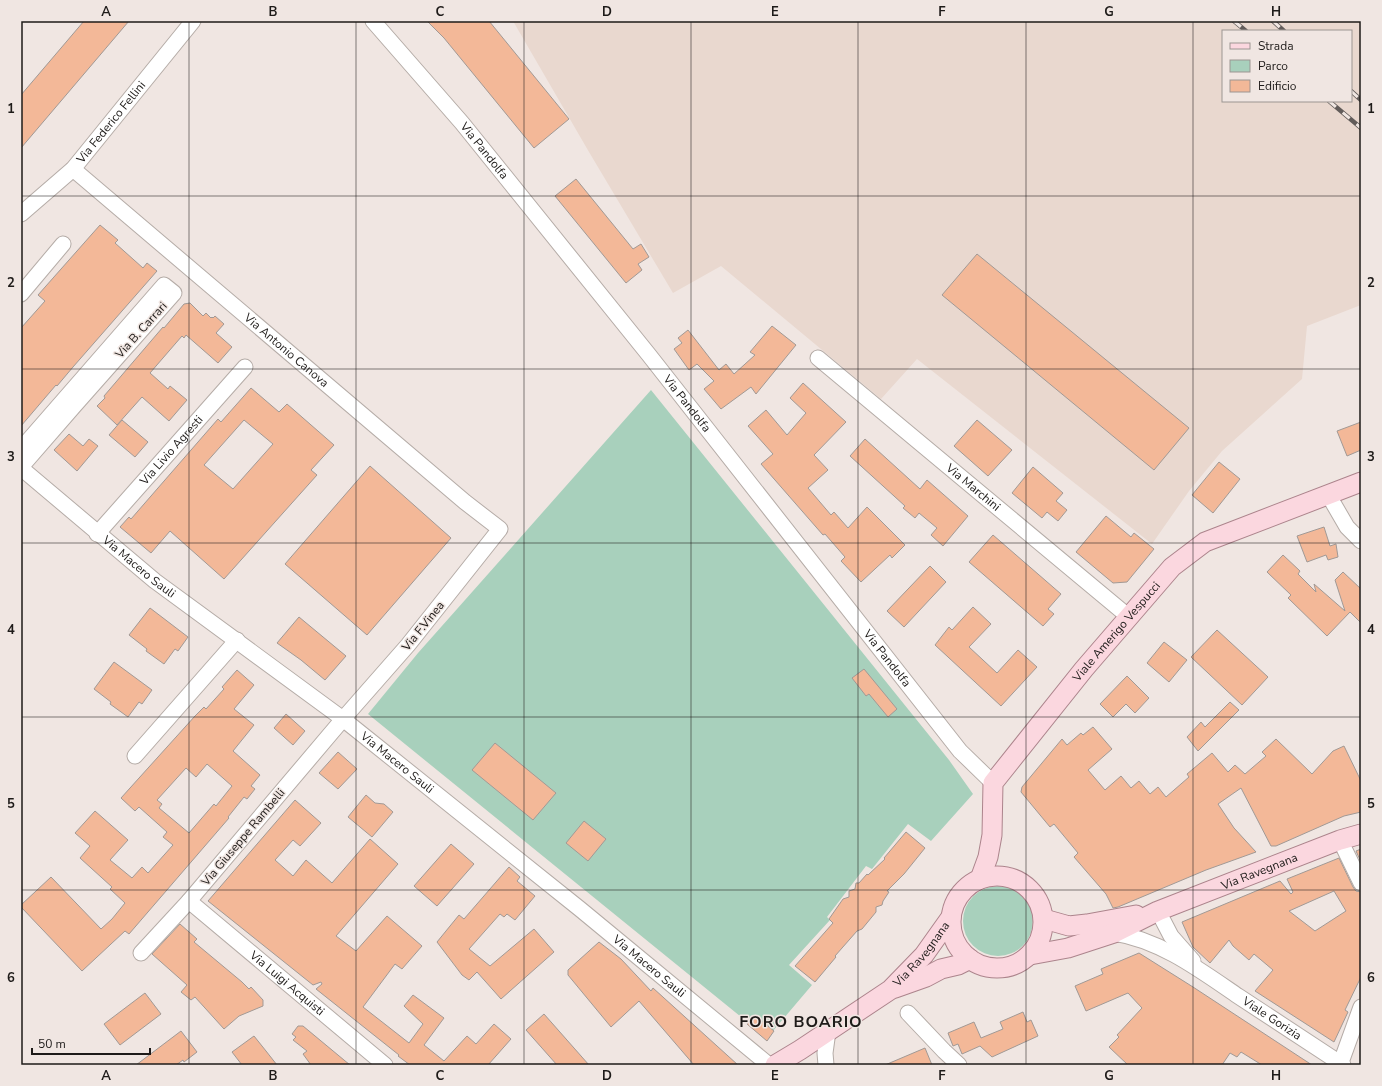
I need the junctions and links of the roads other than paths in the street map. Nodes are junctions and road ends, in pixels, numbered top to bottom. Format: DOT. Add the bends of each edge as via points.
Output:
graph roads {
  1 [pos="193,21"];
  2 [pos="373,23"];
  3 [pos="73,169"];
  4 [pos="21,214"];
  5 [pos="63,244"];
  6 [pos="22,292"];
  7 [pos="818,358"];
  8 [pos="245,367"];
  9 [pos="21,449"];
  10 [pos="21,468"];
  11 [pos="1361,482"];
  12 [pos="1329,496"];
  13 [pos="500,529"];
  14 [pos="98,534"];
  15 [pos="1361,541"];
  16 [pos="1129,616"];
  17 [pos="237,640"];
  18 [pos="343,719"];
  19 [pos="135,756"];
  20 [pos="993,783"];
  21 [pos="1361,834"];
  22 [pos="1340,840"];
  23 [pos="980,879"];
  24 [pos="1361,883"];
  25 [pos="189,900"];
  26 [pos="1158,911"];
  27 [pos="951,917"];
  28 [pos="1044,919"];
  29 [pos="1114,933"];
  30 [pos="141,953"];
  31 [pos="1030,955"];
  32 [pos="970,960"];
  33 [pos="1201,971"];
  34 [pos="890,990"];
  35 [pos="1361,1007"];
  36 [pos="908,1013"];
  37 [pos="828,1031"];
  38 [pos="385,1065"];
  39 [pos="769,1065"];
  40 [pos="775,1065"];
  41 [pos="826,1065"];
  42 [pos="959,1065"];
  43 [pos="1341,1065"];
  1 -- 3 [label="street, Via Federico Fellini"];
  2 -- 20 [label="street, Via Pandolfa" via="462,124 649,355 960,751"];
  3 -- 4 [label="street, Via Federico Fellini"];
  3 -- 13 [label="street, Via Antonio Canova"];
  5 -- 6 [label="street"];
  7 -- 16 [label="street, Via Marchini"];
  8 -- 14 [label="street, Via Livio Agresti"];
  9 -- 10 [label="street, Via B. Carrari" via="164,285 174,293"];
  10 -- 14 [label="street, Via Macero Sauli"];
  11 -- 12 [label="main road, Viale Amerigo Vespucci"];
  12 -- 15 [label="street" via="1347,528"];
  12 -- 16 [label="main road, Viale Amerigo Vespucci" via="1205,542 1172,567"];
  13 -- 18 [label="street, Via F.Vinea" via="408,645"];
  14 -- 17 [label="street, Via Macero Sauli" via="155,581"];
  16 -- 20 [label="main road, Viale Amerigo Vespucci"];
  17 -- 18 [label="street, Via Macero Sauli"];
  17 -- 19 [label="street"];
  18 -- 25 [label="street, Via Giuseppe Rambelli"];
  18 -- 39 [label="street, Via Macero Sauli"];
  20 -- 23 [label="main road" via="992,835"];
  21 -- 22 [label="main road, Via Ravegnana"];
  22 -- 24 [label="street"];
  22 -- 26 [label="main road, Via Ravegnana"];
  23 -- 27 [label="main road" via="960,896"];
  23 -- 28 [label="main road" via="998,876 1020,882 1036,897"];
  25 -- 30 [label="street, Via Giuseppe Rambelli"];
  25 -- 38 [label="street, Via Luigi Acquisti"];
  26 -- 28 [label="main road, Via Ravegnana" via="1069,926"];
  26 -- 29 [label="main road, Via Ravegnana"];
  26 -- 33 [label="street, Viale Gorizia" via="1171,936"];
  27 -- 32 [label="main road" via="955,941"];
  27 -- 34 [label="main road, Via Ravegnana" via="924,955"];
  28 -- 31 [label="main road" via="1043,932"];
  29 -- 31 [label="main road, Via Ravegnana" via="1068,948"];
  29 -- 33 [label="street, Viale Gorizia" via="1158,946"];
  31 -- 32 [label="main road" via="1022,962 1001,968 990,968"];
  32 -- 34 [label="main road, Via Ravegnana"];
  33 -- 43 [label="street, Viale Gorizia"];
  34 -- 37 [label="main road, Via Ravegnana"];
  35 -- 43 [label="street"];
  36 -- 42 [label="street"];
  37 -- 40 [label="main road, Via Ravegnana"];
  37 -- 41 [label="street"];
}
